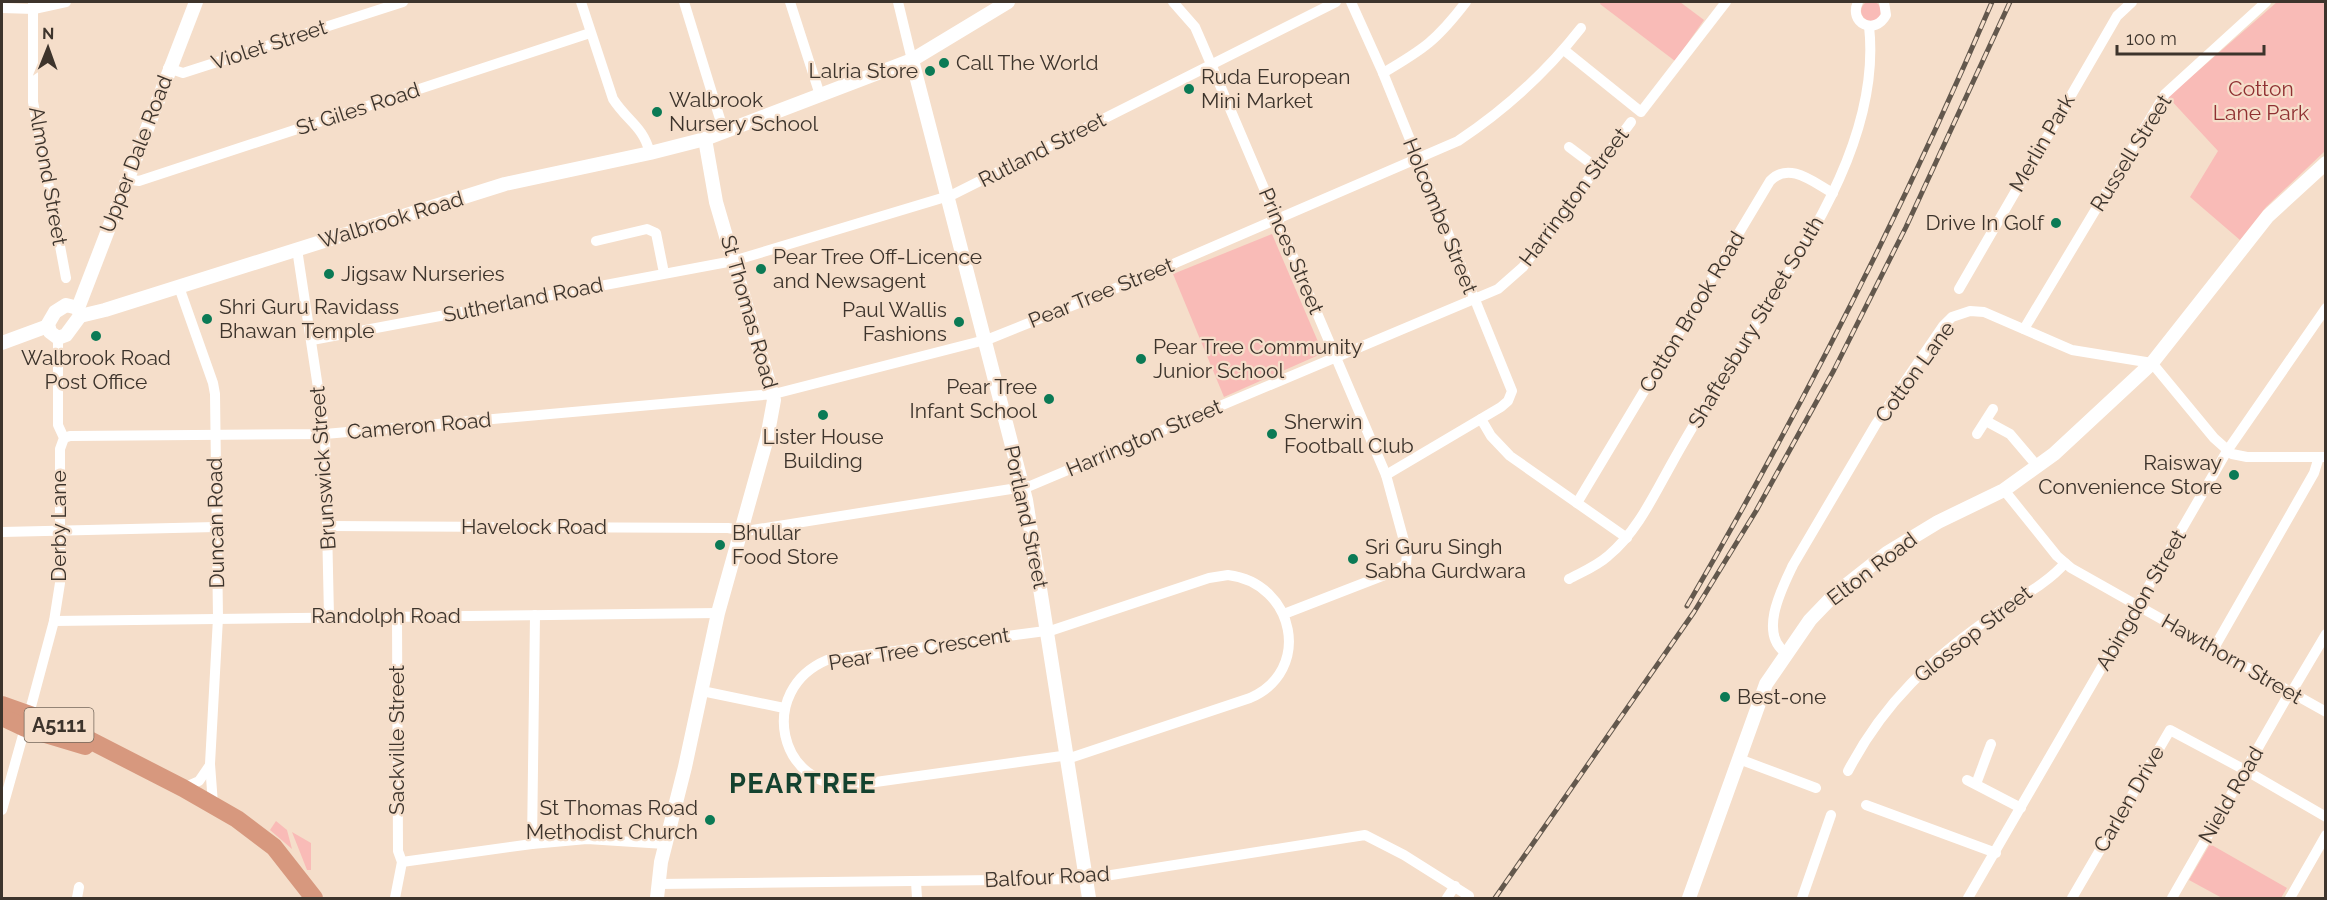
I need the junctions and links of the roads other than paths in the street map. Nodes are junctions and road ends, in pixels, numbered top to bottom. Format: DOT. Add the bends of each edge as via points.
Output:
graph roads {
  1 [pos="66,2"];
  2 [pos="196,2"];
  3 [pos="403,2"];
  4 [pos="581,2"];
  5 [pos="684,2"];
  6 [pos="789,2"];
  7 [pos="898,2"];
  8 [pos="1008,2"];
  9 [pos="1173,2"];
  10 [pos="1336,2"];
  11 [pos="1351,2"];
  12 [pos="1466,2"];
  13 [pos="1726,2"];
  14 [pos="1858,2"];
  15 [pos="1884,2"];
  16 [pos="2132,2"];
  17 [pos="2266,2"];
  18 [pos="33,5"];
  19 [pos="2,8"];
  20 [pos="1869,26"];
  21 [pos="1581,28"];
  22 [pos="590,33"];
  23 [pos="1564,50"];
  24 [pos="912,60"];
  25 [pos="1211,65"];
  26 [pos="168,68"];
  27 [pos="1383,73"];
  28 [pos="820,95"];
  29 [pos="1631,122"];
  30 [pos="724,132"];
  31 [pos="705,139"];
  32 [pos="1569,147"];
  33 [pos="650,153"];
  34 [pos="1418,160"];
  35 [pos="2325,163"];
  36 [pos="1597,168"];
  37 [pos="126,179"];
  38 [pos="1833,193"];
  39 [pos="947,197"];
  40 [pos="1277,218"];
  41 [pos="596,241"];
  42 [pos="297,249"];
  43 [pos="734,261"];
  44 [pos="664,273"];
  45 [pos="66,278"];
  46 [pos="179,287"];
  47 [pos="87,288"];
  48 [pos="1959,289"];
  49 [pos="1475,301"];
  50 [pos="2325,308"];
  51 [pos="105,310"];
  52 [pos="79,312"];
  53 [pos="48,326"];
  54 [pos="2024,329"];
  55 [pos="58,338"];
  56 [pos="312,340"];
  57 [pos="984,341"];
  58 [pos="2,343"];
  59 [pos="1337,357"];
  60 [pos="2152,363"];
  61 [pos="774,394"];
  62 [pos="1994,409"];
  63 [pos="1481,419"];
  64 [pos="1986,421"];
  65 [pos="215,434"];
  66 [pos="325,434"];
  67 [pos="1977,434"];
  68 [pos="64,438"];
  69 [pos="2228,451"];
  70 [pos="2322,457"];
  71 [pos="2038,467"];
  72 [pos="1386,475"];
  73 [pos="1023,488"];
  74 [pos="2004,490"];
  75 [pos="1578,503"];
  76 [pos="329,526"];
  77 [pos="216,528"];
  78 [pos="60,530"];
  79 [pos="740,530"];
  80 [pos="2,532"];
  81 [pos="1626,538"];
  82 [pos="2065,563"];
  83 [pos="1569,579"];
  84 [pos="2138,605"];
  85 [pos="718,613"];
  86 [pos="1284,614"];
  87 [pos="535,615"];
  88 [pos="329,616"];
  89 [pos="397,616"];
  90 [pos="218,618"];
  91 [pos="54,621"];
  92 [pos="1047,630"];
  93 [pos="2325,634"];
  94 [pos="2214,648"];
  95 [pos="1786,653"];
  96 [pos="702,691"];
  97 [pos="2290,693"];
  98 [pos="2,705"];
  99 [pos="784,708"];
  100 [pos="2325,712"];
  101 [pos="2,717"];
  102 [pos="27,721"];
  103 [pos="1991,744"];
  104 [pos="1067,757"];
  105 [pos="1739,759"];
  106 [pos="210,764"];
  107 [pos="2245,770"];
  108 [pos="1848,771"];
  109 [pos="183,788"];
  110 [pos="1816,788"];
  111 [pos="213,804"];
  112 [pos="1866,805"];
  113 [pos="2021,808"];
  114 [pos="2,810"];
  115 [pos="1831,815"];
  116 [pos="2325,817"];
  117 [pos="2325,835"];
  118 [pos="532,844"];
  119 [pos="665,844"];
  120 [pos="1996,853"];
  121 [pos="402,862"];
  122 [pos="1086,879"];
  123 [pos="916,882"];
  124 [pos="658,884"];
  125 [pos="1455,886"];
  126 [pos="1469,896"];
  127 [pos="314,898"];
  128 [pos="395,898"];
  129 [pos="657,898"];
  130 [pos="917,898"];
  131 [pos="1089,898"];
  132 [pos="1447,898"];
  133 [pos="1689,898"];
  134 [pos="1802,898"];
  135 [pos="1968,898"];
  136 [pos="2072,898"];
  137 [pos="2172,898"];
  138 [pos="2290,898"];
  1 -- 18 [label="street"];
  2 -- 26 [label="street, Upper Dale Road"];
  3 -- 26 [label="street, Violet Street" via="183,73"];
  4 -- 22 [label="street"];
  5 -- 30 [label="street"];
  6 -- 28 [label="street"];
  7 -- 24 [label="street, Portland Street"];
  8 -- 24 [label="street"];
  9 -- 25 [label="street, Princes Street" via="1195,27"];
  10 -- 25 [label="street, Rutland Street"];
  11 -- 27 [label="street, Holcombe Street"];
  12 -- 27 [label="street" via="1425,48"];
  13 -- 23 [label="street" via="1640,110"];
  14 -- 20 [label="street" via="1857,18"];
  15 -- 20 [label="street" via="1887,11 1883,20"];
  16 -- 48 [label="street, Merlin Park" via="2117,16"];
  17 -- 54 [label="street, Russell Street" via="2164,94"];
  18 -- 19 [label="street"];
  18 -- 45 [label="street, Almond Street" via="33,102"];
  20 -- 38 [label="street, Shaftesbury Street South" via="1869,87"];
  21 -- 23 [label="street, Pear Tree Street"];
  22 -- 33 [label="street" via="612,99 642,131"];
  22 -- 37 [label="street, St Giles Road" via="140,181"];
  23 -- 34 [label="street, Pear Tree Street" via="1496,116 1458,141"];
  24 -- 28 [label="street"];
  24 -- 39 [label="street, Portland Street"];
  25 -- 39 [label="street, Rutland Street"];
  25 -- 40 [label="street, Princes Street"];
  26 -- 37 [label="street, Upper Dale Road"];
  27 -- 34 [label="street, Holcombe Street"];
  28 -- 30 [label="street"];
  29 -- 36 [label="street, Harrington Street"];
  30 -- 31 [label="street"];
  31 -- 33 [label="street, Walbrook Road"];
  31 -- 43 [label="street, St Thomas Road"];
  32 -- 36 [label="street"];
  33 -- 42 [label="street, Walbrook Road" via="505,184"];
  34 -- 40 [label="street, Pear Tree Street"];
  34 -- 49 [label="street, Holcombe Street"];
  35 -- 60 [label="street" via="2268,216"];
  36 -- 49 [label="street, Harrington Street" via="1523,267 1504,285"];
  37 -- 47 [label="street, Upper Dale Road"];
  38 -- 75 [label="street, Cotton Brook Road" via="1791,172 1778,174 1770,181"];
  38 -- 81 [label="street, Shaftesbury Street South" via="1783,283"];
  39 -- 43 [label="street, Rutland Street"];
  39 -- 57 [label="street, Portland Street"];
  40 -- 57 [label="street, Pear Tree Street"];
  40 -- 59 [label="street, Princes Street"];
  41 -- 44 [label="street" via="647,229 656,233"];
  42 -- 46 [label="street, Walbrook Road"];
  42 -- 56 [label="street, Brunswick Street"];
  43 -- 44 [label="street, Sutherland Road"];
  43 -- 61 [label="street, St Thomas Road"];
  44 -- 56 [label="street, Sutherland Road"];
  46 -- 51 [label="street, Walbrook Road"];
  46 -- 65 [label="street, Duncan Road" via="213,383"];
  47 -- 51 [label="street" via="91,298"];
  47 -- 52 [label="street, Upper Dale Road"];
  49 -- 59 [label="street, Harrington Street"];
  49 -- 63 [label="street, Holcombe Street" via="1512,391 1507,403"];
  50 -- 69 [label="street, Abingdon Street"];
  51 -- 52 [label="street, Walbrook Road"];
  52 -- 53 [label="street, Walbrook Road" via="71,305 64,306"];
  52 -- 55 [label="street, Upper Dale Road" via="66,335"];
  53 -- 55 [label="street"];
  53 -- 58 [label="street"];
  54 -- 60 [label="street, Cotton Lane" via="2072,350"];
  54 -- 95 [label="street, Cotton Lane" via="1976,311 1956,315 1943,326 1876,424 1793,565 1780,593 1773,628 1776,643"];
  55 -- 68 [label="street, Derby Lane" via="58,426"];
  56 -- 66 [label="street, Brunswick Street"];
  57 -- 61 [label="street, Pear Tree Street"];
  57 -- 73 [label="street, Portland Street"];
  59 -- 72 [label="street, Princes Street"];
  59 -- 73 [label="street, Harrington Street"];
  60 -- 69 [label="street"];
  60 -- 71 [label="street, Elton Road"];
  61 -- 66 [label="street, Cameron Road"];
  61 -- 79 [label="street, St Thomas Road" via="767,438"];
  62 -- 64 [label="street"];
  63 -- 72 [label="street, Holcombe Street"];
  63 -- 75 [label="street" via="1509,456"];
  64 -- 67 [label="street"];
  64 -- 71 [label="street" via="2010,434"];
  65 -- 66 [label="street, Cameron Road"];
  65 -- 68 [label="street, Cameron Road"];
  65 -- 77 [label="street, Duncan Road"];
  66 -- 76 [label="street, Brunswick Street"];
  68 -- 78 [label="street, Derby Lane" via="60,449"];
  69 -- 70 [label="street" via="2247,457"];
  69 -- 84 [label="street, Abingdon Street"];
  70 -- 94 [label="street"];
  71 -- 74 [label="street, Elton Road"];
  72 -- 86 [label="street, Princes Street" via="1407,552 1406,564"];
  73 -- 79 [label="street, Harrington Street"];
  73 -- 92 [label="street, Portland Street"];
  74 -- 82 [label="street, Hawthorn Street"];
  74 -- 95 [label="street, Elton Road" via="1938,522 1874,562 1824,605"];
  75 -- 81 [label="street"];
  76 -- 79 [label="street, Havelock Road"];
  76 -- 88 [label="street, Brunswick Street"];
  77 -- 78 [label="street"];
  77 -- 90 [label="street, Duncan Road"];
  78 -- 80 [label="street"];
  78 -- 91 [label="street, Derby Lane" via="60,584"];
  79 -- 85 [label="street, St Thomas Road"];
  81 -- 83 [label="street, Shaftesbury Street South" via="1605,559"];
  82 -- 84 [label="street, Hawthorn Street"];
  82 -- 108 [label="street, Glossop Street" via="1920,672 1873,728"];
  84 -- 94 [label="street, Hawthorn Street"];
  84 -- 113 [label="street, Abingdon Street"];
  85 -- 87 [label="street, Randolph Road"];
  85 -- 96 [label="street, St Thomas Road"];
  86 -- 92 [label="street, Pear Tree Crescent" via="1264,588 1221,575"];
  86 -- 104 [label="street, Pear Tree Crescent" via="1289,642 1286,659 1279,674 1256,696"];
  87 -- 89 [label="street, Randolph Road"];
  87 -- 118 [label="street"];
  88 -- 89 [label="street, Randolph Road"];
  88 -- 90 [label="street, Randolph Road"];
  89 -- 121 [label="street, Sackville Street" via="398,851"];
  90 -- 91 [label="street, Randolph Road"];
  90 -- 106 [label="street, Duncan Road"];
  91 -- 102 [label="street, Derby Lane"];
  92 -- 99 [label="street, Pear Tree Crescent" via="834,658 797,681"];
  92 -- 104 [label="street, Portland Street"];
  93 -- 97 [label="street, Nield Road"];
  94 -- 97 [label="street, Hawthorn Street"];
  95 -- 105 [label="street, Elton Road" via="1766,684"];
  96 -- 99 [label="street"];
  96 -- 119 [label="street, St Thomas Road"];
  97 -- 100 [label="street, Hawthorn Street"];
  97 -- 107 [label="street, Nield Road"];
  98 -- 102 [label="highway, A5111"];
  99 -- 104 [label="street, Pear Tree Crescent" via="783,728 795,757 808,772 833,784 854,785"];
  101 -- 102 [label="highway, A5111"];
  102 -- 109 [label="highway, A5111" via="113,754"];
  102 -- 114 [label="street, Derby Lane"];
  103 -- 113 [label="street" via="1972,782"];
  104 -- 122 [label="street, Portland Street"];
  105 -- 110 [label="street"];
  105 -- 133 [label="street, Elton Road"];
  106 -- 109 [label="street" via="203,778"];
  106 -- 111 [label="street, Duncan Road"];
  107 -- 116 [label="street, Carlen Drive"];
  107 -- 136 [label="street, Carlen Drive" via="2176,731 2168,732"];
  107 -- 137 [label="street, Nield Road"];
  109 -- 111 [label="highway, A5111"];
  111 -- 127 [label="highway, A5111" via="274,847"];
  112 -- 120 [label="street"];
  113 -- 120 [label="street, Abingdon Street"];
  115 -- 134 [label="street"];
  117 -- 138 [label="street"];
  118 -- 119 [label="street" via="587,839"];
  118 -- 121 [label="street"];
  119 -- 124 [label="street, St Thomas Road"];
  120 -- 135 [label="street, Abingdon Street"];
  121 -- 128 [label="street, Sackville Street"];
  122 -- 123 [label="street, Balfour Road"];
  122 -- 125 [label="street, Balfour Road" via="1365,835"];
  122 -- 131 [label="street, Portland Street"];
  123 -- 124 [label="street, Balfour Road"];
  123 -- 130 [label="street"];
  124 -- 129 [label="street, St Thomas Road"];
  125 -- 126 [label="street, Balfour Road"];
  125 -- 132 [label="street"];
}
